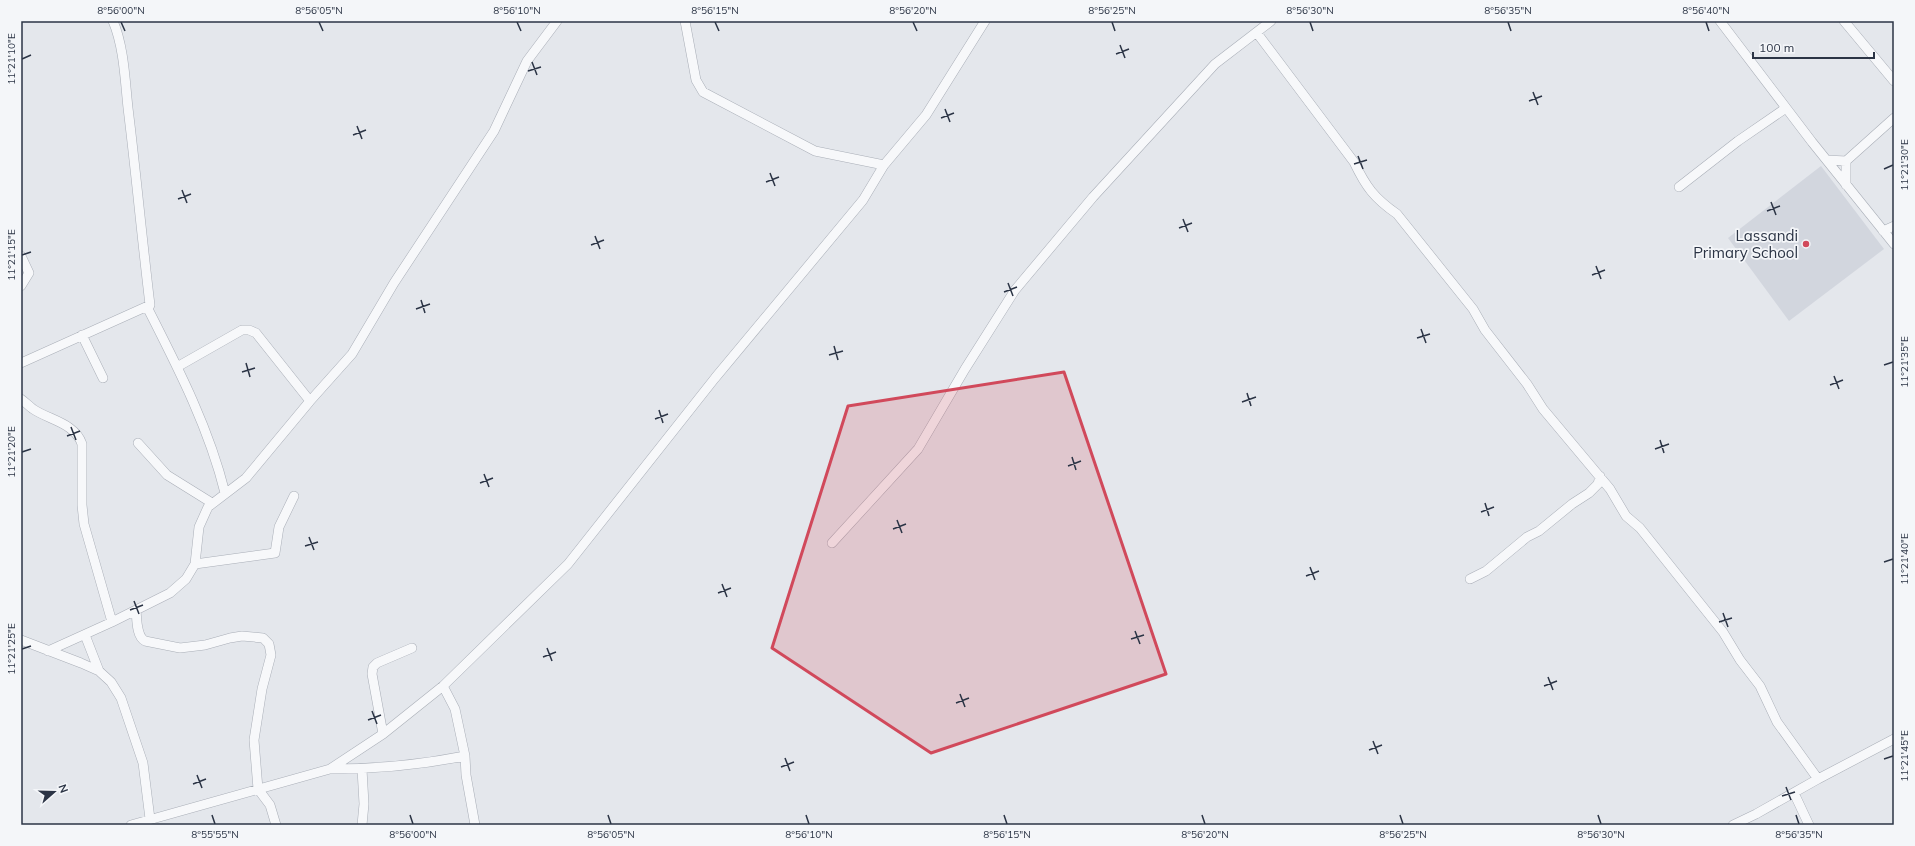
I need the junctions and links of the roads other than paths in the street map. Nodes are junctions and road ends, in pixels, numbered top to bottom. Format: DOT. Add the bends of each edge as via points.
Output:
graph roads {
  1 [pos="113,21"];
  2 [pos="557,21"];
  3 [pos="685,21"];
  4 [pos="985,21"];
  5 [pos="1271,21"];
  6 [pos="1720,21"];
  7 [pos="1844,21"];
  8 [pos="1257,32"];
  9 [pos="1894,81"];
  10 [pos="1786,108"];
  11 [pos="1894,118"];
  12 [pos="1827,160"];
  13 [pos="1846,161"];
  14 [pos="884,166"];
  15 [pos="1846,185"];
  16 [pos="1679,187"];
  17 [pos="1894,226"];
  18 [pos="1883,231"];
  19 [pos="1894,244"];
  20 [pos="21,256"];
  21 [pos="21,286"];
  22 [pos="150,305"];
  23 [pos="82,335"];
  24 [pos="21,363"];
  25 [pos="177,367"];
  26 [pos="103,378"];
  27 [pos="21,398"];
  28 [pos="310,401"];
  29 [pos="138,443"];
  30 [pos="1600,476"];
  31 [pos="225,493"];
  32 [pos="294,496"];
  33 [pos="212,503"];
  34 [pos="832,543"];
  35 [pos="195,564"];
  36 [pos="1470,579"];
  37 [pos="136,610"];
  38 [pos="112,622"];
  39 [pos="85,635"];
  40 [pos="21,640"];
  41 [pos="30,644"];
  42 [pos="21,648"];
  43 [pos="412,648"];
  44 [pos="48,651"];
  45 [pos="99,671"];
  46 [pos="443,686"];
  47 [pos="382,734"];
  48 [pos="1894,739"];
  49 [pos="465,756"];
  50 [pos="330,769"];
  51 [pos="362,769"];
  52 [pos="1818,778"];
  53 [pos="258,789"];
  54 [pos="1794,793"];
  55 [pos="150,819"];
  56 [pos="135,824"];
  57 [pos="276,825"];
  58 [pos="362,825"];
  59 [pos="475,825"];
  60 [pos="1732,825"];
  61 [pos="1809,825"];
  1 -- 22 [label="street" via="124,70"];
  2 -- 28 [label="street" via="526,61 494,131 394,283 352,354"];
  3 -- 14 [label="street" via="696,80 703,92 815,151"];
  4 -- 14 [label="street" via="926,115"];
  5 -- 8 [label="street"];
  6 -- 10 [label="street"];
  7 -- 9 [label="street"];
  8 -- 30 [label="street" via="1354,162 1365,185 1384,205 1398,214 1473,309 1485,330 1543,409"];
  8 -- 34 [label="street" via="1215,64 1093,197 1015,290 918,449"];
  10 -- 12 [label="street"];
  10 -- 16 [label="street"];
  11 -- 13 [label="street"];
  12 -- 13 [label="street"];
  12 -- 15 [label="street"];
  13 -- 15 [label="street"];
  14 -- 46 [label="street" via="863,200 715,378 568,564"];
  15 -- 18 [label="street"];
  17 -- 18 [label="street"];
  18 -- 19 [label="street"];
  20 -- 21 [label="street" via="29,273"];
  22 -- 23 [label="street"];
  22 -- 25 [label="street" via="148,309"];
  23 -- 24 [label="street"];
  23 -- 26 [label="street"];
  25 -- 28 [label="street" via="242,330 250,330 256,333"];
  25 -- 31 [label="street" via="217,460"];
  27 -- 38 [label="street" via="33,409 62,423 80,438 84,524"];
  28 -- 31 [label="street" via="246,478"];
  29 -- 33 [label="street" via="167,475"];
  30 -- 36 [label="street" via="1598,484 1589,493 1539,531 1527,537 1486,571"];
  30 -- 52 [label="street" via="1626,516 1640,528 1722,632 1760,686 1777,722"];
  31 -- 33 [label="street"];
  32 -- 35 [label="street" via="279,527 275,553"];
  33 -- 35 [label="street" via="199,528"];
  35 -- 37 [label="street" via="186,579 170,593"];
  37 -- 38 [label="street"];
  37 -- 53 [label="street" via="141,639 180,648 242,636 263,638 269,644 271,655 262,689 254,740"];
  38 -- 39 [label="street"];
  39 -- 44 [label="street"];
  39 -- 45 [label="street"];
  40 -- 41 [label="street"];
  41 -- 42 [label="street"];
  41 -- 44 [label="street"];
  43 -- 47 [label="street" via="373,667"];
  44 -- 45 [label="street"];
  45 -- 55 [label="street" via="111,682 121,698 142,762"];
  46 -- 47 [label="street"];
  46 -- 49 [label="street" via="455,709"];
  47 -- 50 [label="street"];
  48 -- 52 [label="street"];
  49 -- 51 [label="street" via="430,763"];
  49 -- 59 [label="street"];
  50 -- 51 [label="street"];
  50 -- 53 [label="street"];
  51 -- 58 [label="street"];
  52 -- 54 [label="street"];
  53 -- 55 [label="street"];
  53 -- 57 [label="street" via="270,805"];
  54 -- 60 [label="street"];
  54 -- 61 [label="street"];
  55 -- 56 [label="street"];
}
